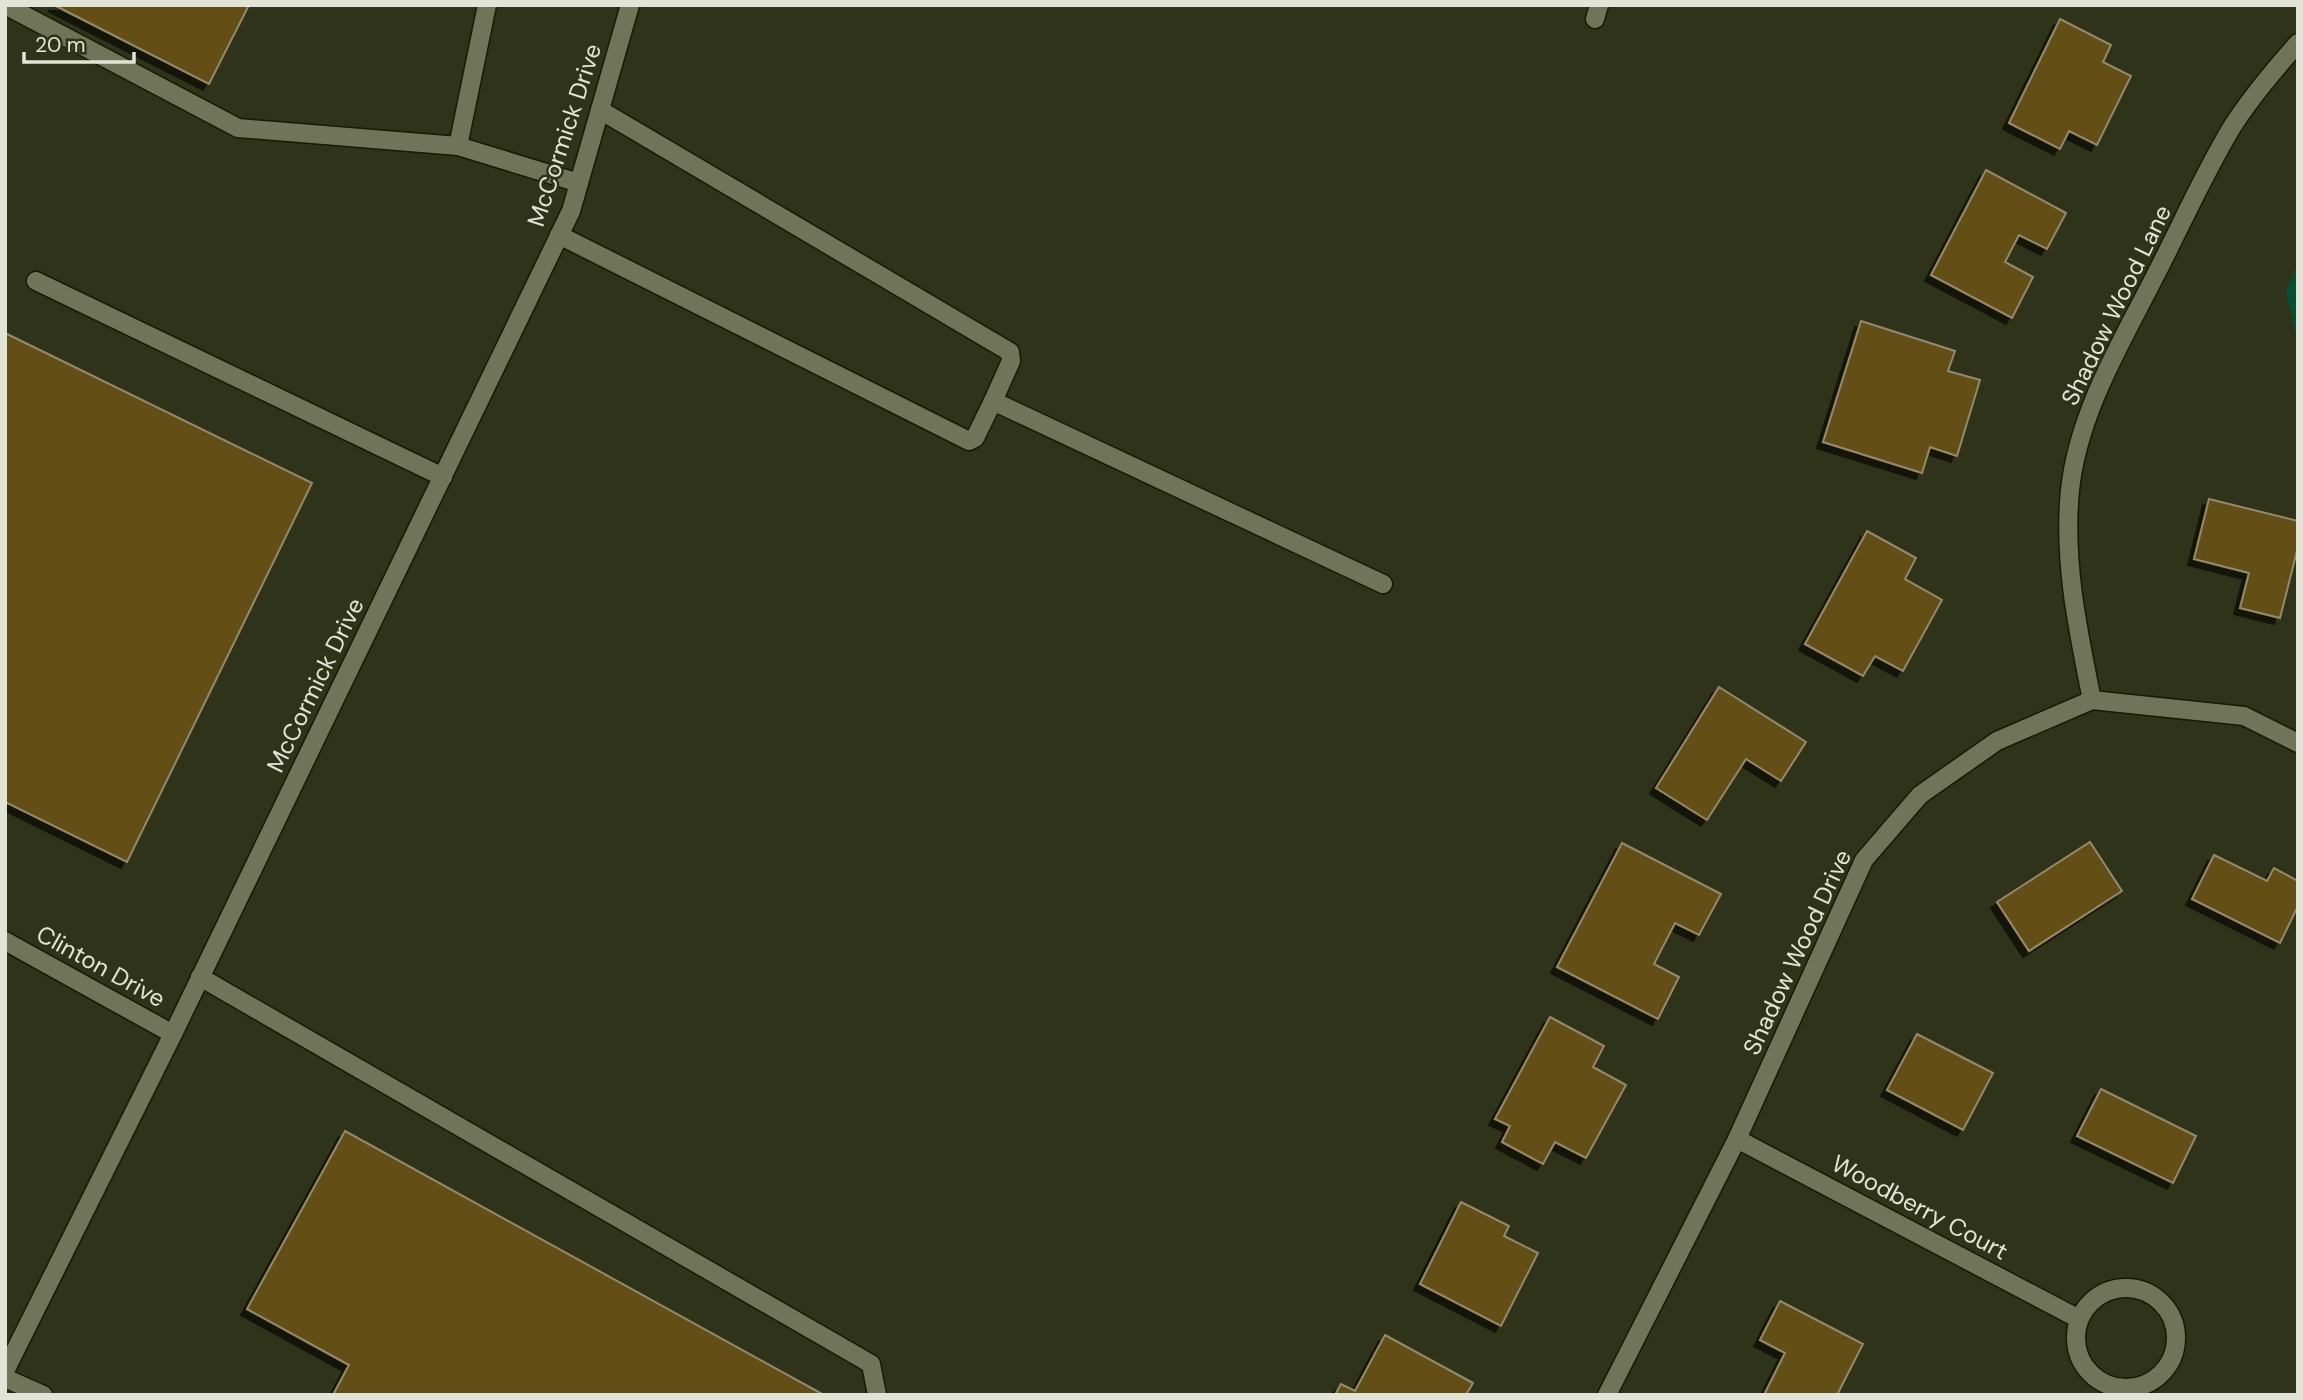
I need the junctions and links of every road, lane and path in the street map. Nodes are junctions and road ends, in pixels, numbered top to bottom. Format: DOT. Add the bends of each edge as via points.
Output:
graph roads {
  1 [pos="5,5"];
  2 [pos="487,5"];
  3 [pos="630,5"];
  4 [pos="2298,43"];
  5 [pos="600,110"];
  6 [pos="458,146"];
  7 [pos="579,183"];
  8 [pos="559,235"];
  9 [pos="36,281"];
  10 [pos="993,401"];
  11 [pos="443,477"];
  12 [pos="1382,584"];
  13 [pos="2092,700"];
  14 [pos="2298,743"];
  15 [pos="5,941"];
  16 [pos="200,977"];
  17 [pos="173,1034"];
  18 [pos="1737,1139"];
  19 [pos="2079,1319"];
  20 [pos="5,1371"];
  21 [pos="5,1378"];
  22 [pos="43,1395"];
  23 [pos="877,1395"];
  24 [pos="1607,1395"];
  1 -- 6 [label="street" via="238,128"];
  2 -- 6 [label="street"];
  3 -- 5 [label="street, McCormick Drive"];
  4 -- 13 [label="street, Shadow Wood Lane" via="2232,127 2108,370 2081,435 2070,487 2067,544"];
  5 -- 7 [label="street, McCormick Drive"];
  5 -- 10 [label="street" via="1010,352 1011,361"];
  6 -- 7 [label="street"];
  7 -- 8 [label="street, McCormick Drive"];
  8 -- 10 [label="street" via="969,441 975,438"];
  8 -- 11 [label="street, McCormick Drive"];
  9 -- 11 [label="street"];
  10 -- 12 [label="street"];
  11 -- 16 [label="street, McCormick Drive"];
  13 -- 14 [label="street, Shadow Wood Drive" via="2244,716"];
  13 -- 18 [label="street, Shadow Wood Drive" via="1997,741 1920,795 1864,860"];
  15 -- 17 [label="street, Clinton Drive"];
  16 -- 17 [label="street, McCormick Drive"];
  16 -- 23 [label="street" via="871,1364"];
  17 -- 20 [label="street, McCormick Drive"];
  18 -- 19 [label="street, Woodberry Court"];
  18 -- 24 [label="street, Shadow Wood Drive"];
  19 -- 19 [label="street" via="2077,1352 2097,1380 2113,1387 2147,1384 2171,1361 2176,1346 2174,1322 2161,1301 2147,1292 2115,1288 2087,1305"];
  21 -- 22 [label="street"];
}
